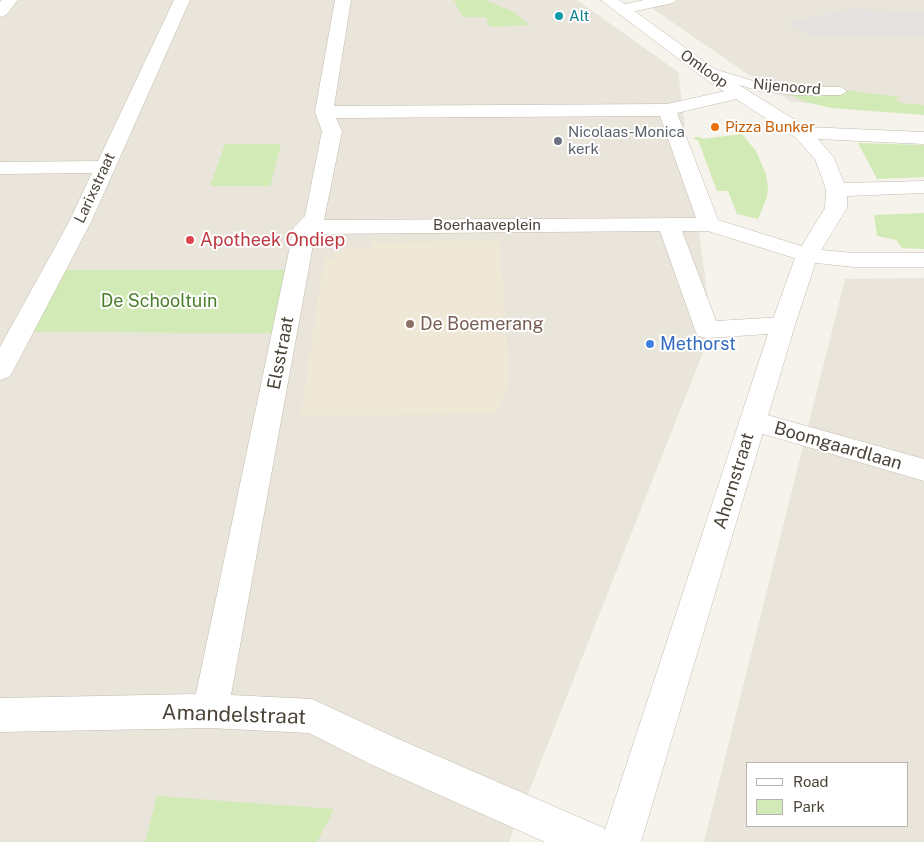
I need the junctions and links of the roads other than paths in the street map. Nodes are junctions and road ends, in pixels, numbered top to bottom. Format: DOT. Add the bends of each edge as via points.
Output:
graph roads {
  1 [pos="10,0"];
  2 [pos="182,0"];
  3 [pos="343,0"];
  4 [pos="668,0"];
  5 [pos="615,4"];
  6 [pos="0,12"];
  7 [pos="704,70"];
  8 [pos="841,91"];
  9 [pos="739,93"];
  10 [pos="667,110"];
  11 [pos="324,112"];
  12 [pos="802,133"];
  13 [pos="924,138"];
  14 [pos="105,167"];
  15 [pos="0,168"];
  16 [pos="924,187"];
  17 [pos="836,189"];
  18 [pos="669,224"];
  19 [pos="709,224"];
  20 [pos="305,227"];
  21 [pos="807,255"];
  22 [pos="924,260"];
  23 [pos="783,325"];
  24 [pos="0,371"];
  25 [pos="753,421"];
  26 [pos="924,470"];
  27 [pos="210,711"];
  28 [pos="0,714"];
  29 [pos="590,842"];
  30 [pos="621,842"];
  1 -- 6 [label="street"];
  2 -- 14 [label="street, Larixstraat"];
  3 -- 11 [label="street, Elsstraat"];
  4 -- 5 [label="street"];
  5 -- 7 [label="street, Omloop"];
  7 -- 8 [label="lane, Nijenoord" via="759,87"];
  7 -- 9 [label="street, Omloop"];
  9 -- 10 [label="street"];
  9 -- 12 [label="street, Omloop"];
  10 -- 11 [label="street"];
  10 -- 19 [label="street"];
  11 -- 20 [label="street, Elsstraat" via="332,131 315,218"];
  12 -- 13 [label="street"];
  12 -- 17 [label="street, Ahornstraat" via="824,158"];
  14 -- 15 [label="street"];
  14 -- 24 [label="street, Larixstraat" via="80,222"];
  16 -- 17 [label="street"];
  17 -- 21 [label="street, Ahornstraat" via="836,208"];
  18 -- 19 [label="street, Boerhaaveplein"];
  18 -- 20 [label="street, Boerhaaveplein"];
  18 -- 23 [label="street" via="707,330"];
  19 -- 21 [label="street, Boerhaaveplein"];
  20 -- 27 [label="street, Elsstraat"];
  21 -- 22 [label="street" via="854,260"];
  21 -- 23 [label="street, Ahornstraat"];
  23 -- 25 [label="street, Ahornstraat"];
  25 -- 26 [label="street, Boomgaardlaan"];
  25 -- 30 [label="street, Ahornstraat"];
  27 -- 28 [label="street, Amandelstraat"];
  27 -- 29 [label="street, Amandelstraat" via="312,716 383,751"];
}
